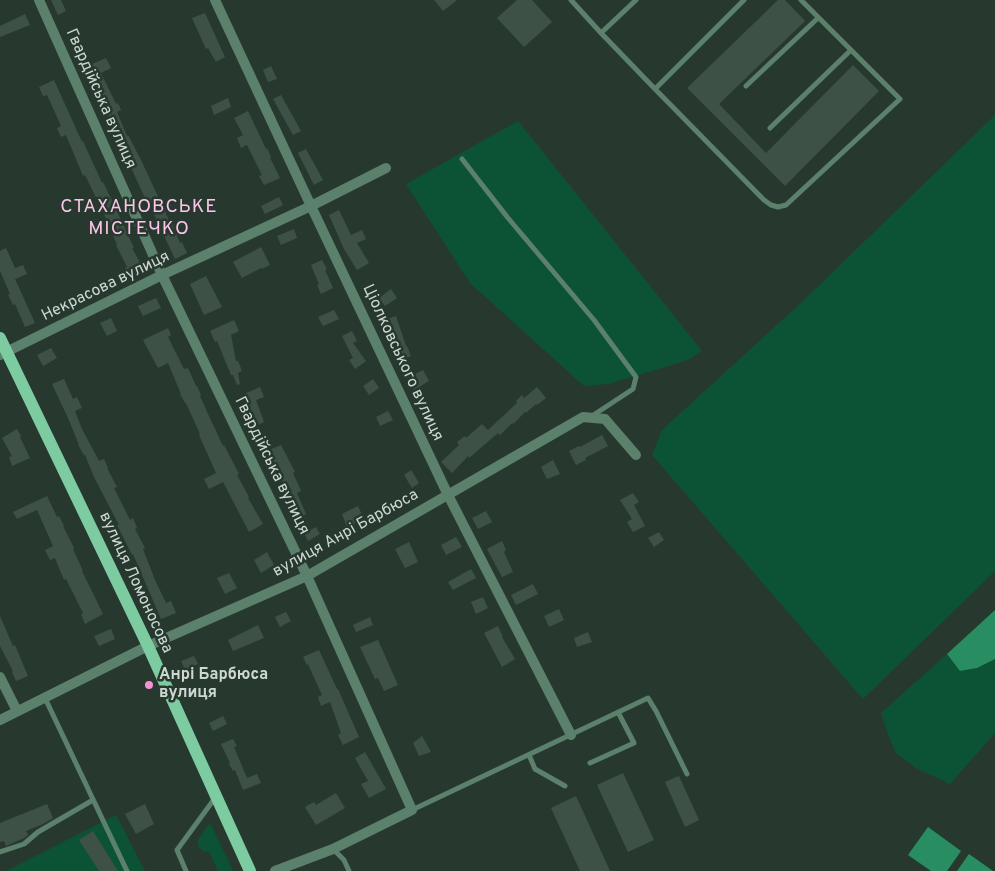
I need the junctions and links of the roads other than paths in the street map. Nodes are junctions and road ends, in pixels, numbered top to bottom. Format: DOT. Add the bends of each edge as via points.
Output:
graph roads {
  1 [pos="39,0"];
  2 [pos="215,0"];
  3 [pos="571,0"];
  4 [pos="636,0"];
  5 [pos="744,0"];
  6 [pos="801,0"];
  7 [pos="818,18"];
  8 [pos="601,33"];
  9 [pos="851,50"];
  10 [pos="746,86"];
  11 [pos="655,89"];
  12 [pos="770,128"];
  13 [pos="462,159"];
  14 [pos="386,168"];
  15 [pos="311,206"];
  16 [pos="162,276"];
  17 [pos="0,338"];
  18 [pos="3,354"];
  19 [pos="590,418"];
  20 [pos="636,455"];
  21 [pos="448,495"];
  22 [pos="307,576"];
  23 [pos="148,646"];
  24 [pos="0,677"];
  25 [pos="45,697"];
  26 [pos="17,711"];
  27 [pos="618,712"];
  28 [pos="0,720"];
  29 [pos="571,735"];
  30 [pos="529,755"];
  31 [pos="590,763"];
  32 [pos="687,774"];
  33 [pos="565,786"];
  34 [pos="215,797"];
  35 [pos="93,800"];
  36 [pos="412,810"];
  37 [pos="333,849"];
  38 [pos="0,852"];
  39 [pos="128,871"];
  40 [pos="186,871"];
  41 [pos="250,871"];
  42 [pos="275,871"];
  43 [pos="349,871"];
  1 -- 16 [label="street, Гвардійська вулиця"];
  2 -- 15 [label="street, Ціолковського вулиця"];
  3 -- 8 [label="lane"];
  4 -- 8 [label="lane"];
  5 -- 11 [label="lane"];
  6 -- 7 [label="lane"];
  7 -- 9 [label="lane"];
  7 -- 10 [label="lane"];
  8 -- 11 [label="lane"];
  9 -- 11 [label="lane" via="900,99 786,205 778,207 764,200"];
  9 -- 12 [label="lane"];
  13 -- 19 [label="lane" via="594,320 636,377 632,389"];
  14 -- 15 [label="street, Некрасова вулиця"];
  15 -- 16 [label="street, Некрасова вулиця"];
  15 -- 21 [label="street, Ціолковського вулиця"];
  16 -- 18 [label="street, Некрасова вулиця"];
  16 -- 22 [label="street, Гвардійська вулиця"];
  17 -- 18 [label="main road, вулиця Ломоносова"];
  18 -- 23 [label="main road, вулиця Ломоносова"];
  19 -- 20 [label="street" via="605,418"];
  19 -- 21 [label="street, вулиця Анрі Барбюса" via="583,417"];
  21 -- 22 [label="street, вулиця Анрі Барбюса"];
  21 -- 29 [label="street, Ціолковського вулиця"];
  22 -- 23 [label="street, вулиця Анрі Барбюса"];
  22 -- 36 [label="street, Гвардійська вулиця"];
  23 -- 25 [label="street, вулиця Анрі Барбюса"];
  23 -- 34 [label="main road, вулиця Ломоносова"];
  24 -- 26 [label="street"];
  25 -- 26 [label="street, вулиця Анрі Барбюса"];
  25 -- 35 [label="lane"];
  26 -- 28 [label="street, вулиця Анрі Барбюса"];
  27 -- 29 [label="lane"];
  27 -- 31 [label="lane" via="634,743"];
  27 -- 32 [label="lane" via="648,698"];
  29 -- 30 [label="lane"];
  30 -- 33 [label="lane" via="536,769"];
  30 -- 36 [label="lane"];
  34 -- 40 [label="lane" via="177,850"];
  34 -- 41 [label="main road, вулиця Ломоносова"];
  35 -- 38 [label="lane" via="38,832 24,844"];
  35 -- 39 [label="lane"];
  36 -- 37 [label="street"];
  37 -- 42 [label="street"];
  37 -- 43 [label="lane"];
}
